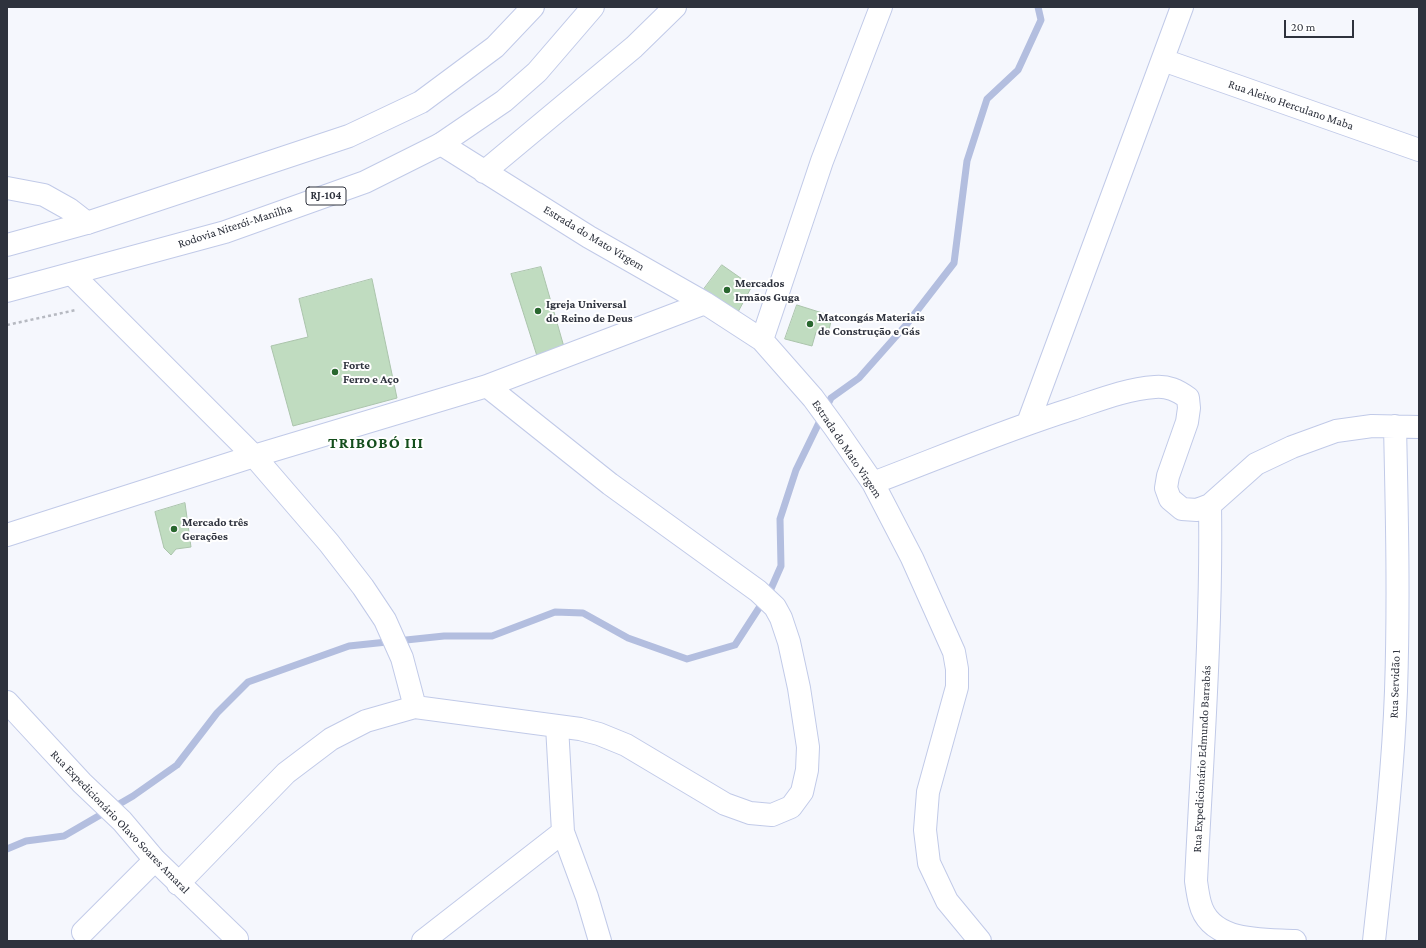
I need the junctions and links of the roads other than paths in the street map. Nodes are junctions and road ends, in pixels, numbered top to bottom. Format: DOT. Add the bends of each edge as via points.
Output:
graph roads {
  1 [pos="533,7"];
  2 [pos="593,7"];
  3 [pos="675,7"];
  4 [pos="881,7"];
  5 [pos="1182,7"];
  6 [pos="1163,60"];
  7 [pos="441,144"];
  8 [pos="1419,150"];
  9 [pos="484,172"];
  10 [pos="7,188"];
  11 [pos="87,223"];
  12 [pos="7,245"];
  13 [pos="72,274"];
  14 [pos="7,291"];
  15 [pos="704,303"];
  16 [pos="762,340"];
  17 [pos="487,386"];
  18 [pos="1028,423"];
  19 [pos="1395,426"];
  20 [pos="1419,427"];
  21 [pos="254,456"];
  22 [pos="873,483"];
  23 [pos="1210,505"];
  24 [pos="7,535"];
  25 [pos="7,702"];
  26 [pos="415,707"];
  27 [pos="557,726"];
  28 [pos="564,832"];
  29 [pos="155,860"];
  30 [pos="178,884"];
  31 [pos="83,932"];
  32 [pos="237,939"];
  33 [pos="423,941"];
  34 [pos="600,941"];
  35 [pos="980,941"];
  36 [pos="1295,941"];
  37 [pos="1374,941"];
  1 -- 11 [label="main road" via="495,47 421,102 349,136"];
  2 -- 7 [label="main road, Rodovia Niterói-Manilha / RJ-104" via="537,72 504,101"];
  3 -- 9 [label="main road" via="634,47"];
  4 -- 16 [label="main road" via="822,161"];
  5 -- 6 [label="main road"];
  6 -- 8 [label="main road, Rua Aleixo Herculano Maba"];
  6 -- 18 [label="main road"];
  7 -- 9 [label="main road, Estrada do Mato Virgem"];
  7 -- 13 [label="main road, Rodovia Niterói-Manilha / RJ-104" via="365,182 240,226"];
  9 -- 15 [label="main road, Estrada do Mato Virgem" via="589,237"];
  10 -- 11 [label="main road" via="44,195"];
  11 -- 12 [label="main road"];
  13 -- 14 [label="main road, Rodovia Niterói-Manilha / RJ-104"];
  13 -- 21 [label="main road"];
  15 -- 16 [label="main road, Estrada do Mato Virgem"];
  15 -- 17 [label="main road"];
  16 -- 22 [label="main road, Estrada do Mato Virgem" via="813,398"];
  17 -- 21 [label="main road"];
  17 -- 27 [label="main road" via="610,484 758,591 775,607 781,618 799,688 808,747 807,770 802,792 791,807 772,815 750,813 725,804 626,745 599,734"];
  18 -- 22 [label="main road"];
  18 -- 23 [label="main road" via="1114,396 1155,387 1169,387 1188,398 1190,408 1168,476 1166,488 1170,500 1182,509 1197,510"];
  19 -- 20 [label="main road"];
  19 -- 23 [label="main road" via="1336,431 1292,447 1256,464"];
  19 -- 37 [label="main road, Rua Servidão 1" via="1398,602 1396,693 1389,799"];
  21 -- 24 [label="main road"];
  21 -- 26 [label="main road" via="329,543 385,620 402,658"];
  22 -- 35 [label="main road, Estrada do Mato Virgem" via="912,558 954,652 957,687 928,792 925,830 929,863 947,902"];
  23 -- 36 [label="main road, Rua Expedicionário Edmundo Barrabás" via="1208,643 1196,881 1200,904 1208,920 1222,931 1240,937"];
  25 -- 29 [label="main road, Rua Expedicionário Olavo Soares Amaral"];
  26 -- 27 [label="main road"];
  26 -- 30 [label="main road" via="366,722 330,739 286,772"];
  27 -- 28 [label="main road"];
  28 -- 33 [label="main road"];
  28 -- 34 [label="main road"];
  29 -- 30 [label="main road, Rua Expedicionário Olavo Soares Amaral"];
  29 -- 31 [label="main road"];
  30 -- 32 [label="main road, Rua Expedicionário Olavo Soares Amaral"];
}
